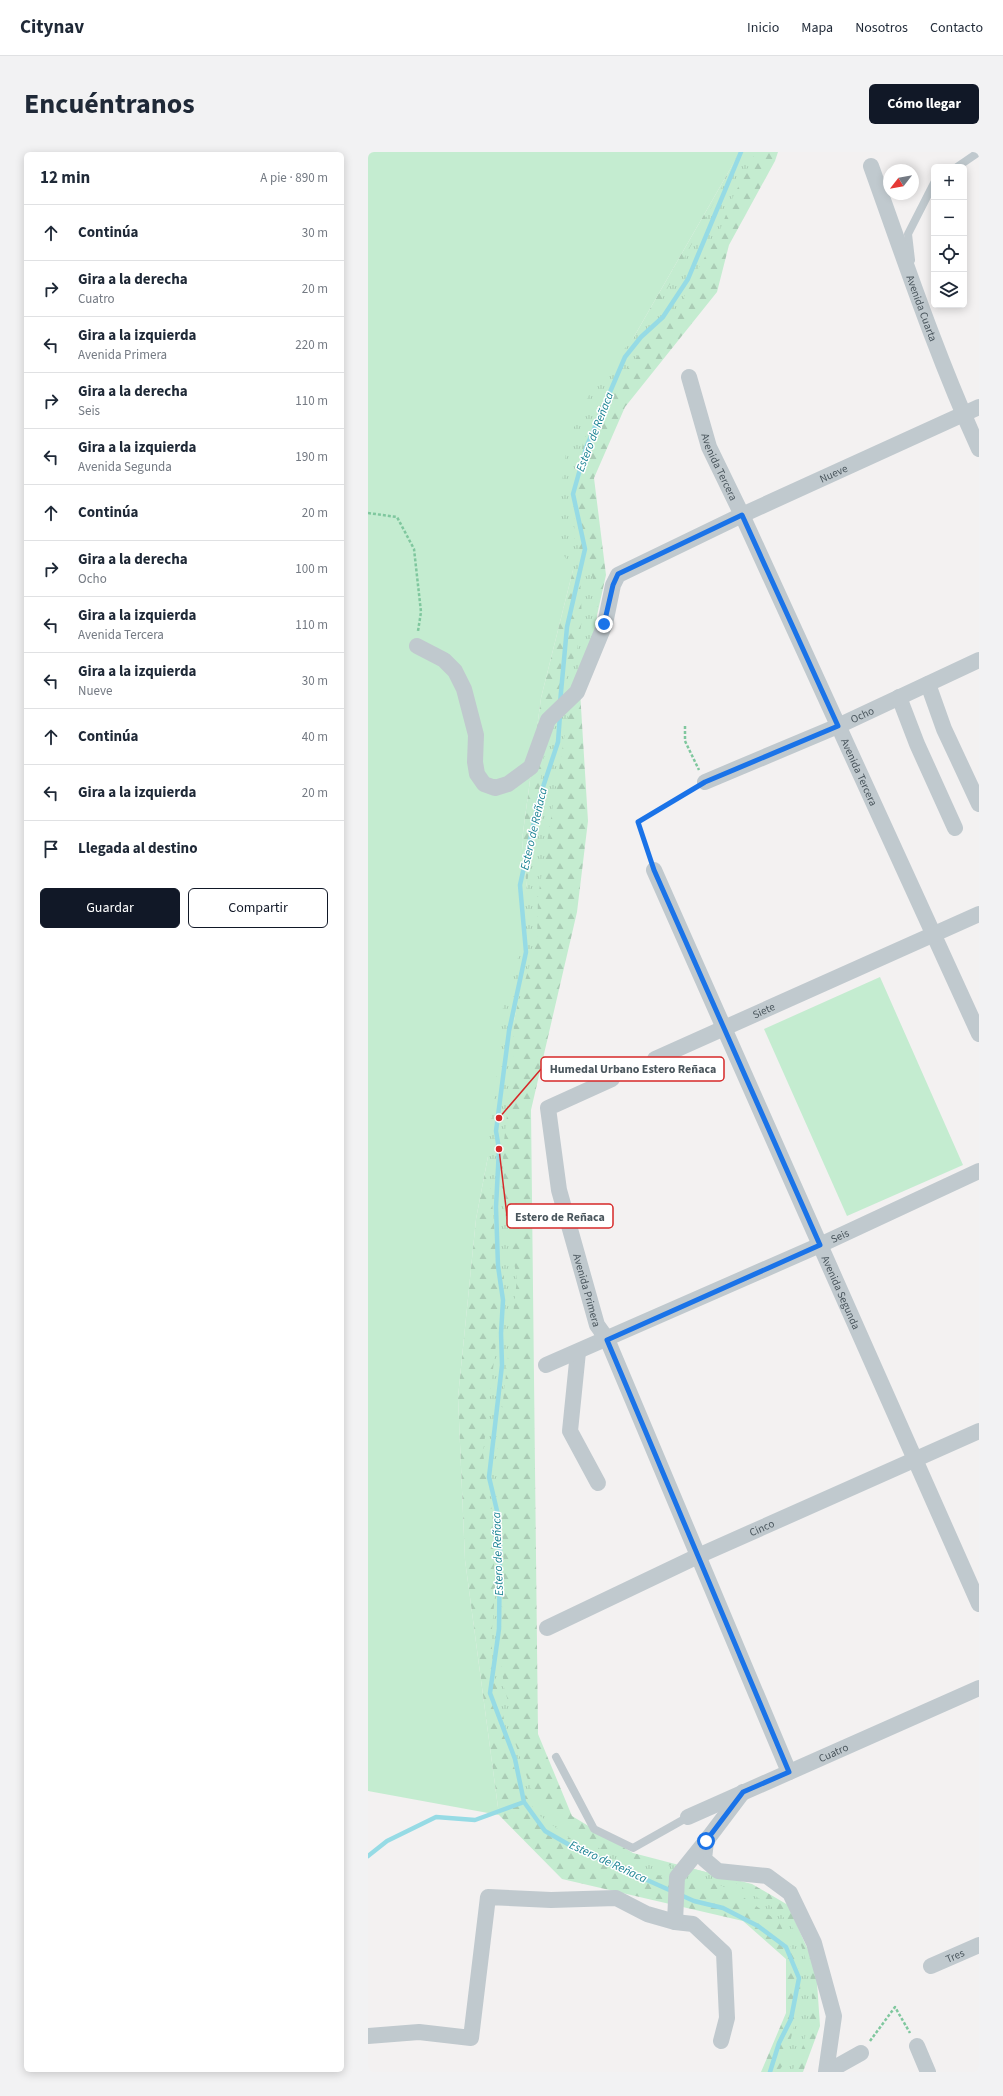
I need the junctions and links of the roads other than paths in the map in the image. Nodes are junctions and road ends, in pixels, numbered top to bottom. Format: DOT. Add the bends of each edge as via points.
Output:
graph roads {
  1 [pos="979,152"];
  2 [pos="961,164"];
  3 [pos="871,166"];
  4 [pos="931,189"];
  5 [pos="914,285"];
  6 [pos="689,377"];
  7 [pos="979,407"];
  8 [pos="963,414"];
  9 [pos="979,449"];
  10 [pos="742,515"];
  11 [pos="417,646"];
  12 [pos="979,660"];
  13 [pos="928,684"];
  14 [pos="899,697"];
  15 [pos="838,726"];
  16 [pos="705,782"];
  17 [pos="979,804"];
  18 [pos="955,828"];
  19 [pos="654,870"];
  20 [pos="979,914"];
  21 [pos="934,935"];
  22 [pos="724,1028"];
  23 [pos="979,1034"];
  24 [pos="655,1059"];
  25 [pos="612,1079"];
  26 [pos="979,1171"];
  27 [pos="820,1245"];
  28 [pos="607,1340"];
  29 [pos="578,1352"];
  30 [pos="546,1365"];
  31 [pos="979,1431"];
  32 [pos="915,1460"];
  33 [pos="598,1483"];
  34 [pos="698,1556"];
  35 [pos="979,1604"];
  36 [pos="547,1628"];
  37 [pos="979,1688"];
  38 [pos="556,1757"];
  39 [pos="789,1772"];
  40 [pos="743,1792"];
  41 [pos="688,1817"];
  42 [pos="706,1841"];
  43 [pos="675,1922"];
  44 [pos="979,1945"];
  45 [pos="931,1966"];
  46 [pos="368,2036"];
  47 [pos="721,2041"];
  48 [pos="917,2046"];
  49 [pos="861,2053"];
  50 [pos="826,2072"];
  51 [pos="928,2072"];
  1 -- 2 [label="lane"];
  3 -- 5 [label="street, Avenida Cuarta"];
  4 -- 5 [label="lane" via="908,234"];
  5 -- 8 [label="street, Avenida Cuarta"];
  6 -- 10 [label="street, Avenida Tercera" via="709,447"];
  7 -- 8 [label="street, Nueve"];
  8 -- 9 [label="street, Avenida Cuarta"];
  8 -- 10 [label="street, Nueve"];
  10 -- 11 [label="street, Nueve" via="618,574 604,624 577,692 548,720 531,767 508,784 495,788 484,784 477,774 476,735 464,688 455,671 444,660"];
  10 -- 15 [label="street, Avenida Tercera"];
  12 -- 13 [label="street, Ocho"];
  13 -- 14 [label="street, Ocho"];
  13 -- 17 [label="street" via="944,729"];
  14 -- 15 [label="street, Ocho"];
  14 -- 18 [label="street"];
  15 -- 16 [label="street, Ocho"];
  15 -- 21 [label="street, Avenida Tercera"];
  19 -- 22 [label="street, Avenida Segunda"];
  20 -- 21 [label="street, Siete"];
  21 -- 22 [label="street, Siete"];
  21 -- 23 [label="street, Avenida Tercera"];
  22 -- 24 [label="street, Siete"];
  22 -- 27 [label="street, Avenida Segunda"];
  25 -- 28 [label="street, Avenida Primera" via="548,1108 559,1190 597,1325"];
  26 -- 27 [label="street, Seis"];
  27 -- 28 [label="street, Seis"];
  27 -- 32 [label="street, Avenida Segunda"];
  28 -- 29 [label="street, Seis"];
  28 -- 34 [label="street, Avenida Primera"];
  29 -- 30 [label="street, Seis"];
  29 -- 33 [label="street" via="570,1431"];
  31 -- 32 [label="street, Cinco"];
  32 -- 34 [label="street, Cinco"];
  32 -- 35 [label="street, Avenida Segunda"];
  34 -- 36 [label="street, Cinco"];
  34 -- 39 [label="street, Avenida Primera"];
  37 -- 39 [label="street, Cuatro"];
  38 -- 41 [label="lane" via="594,1829 633,1848"];
  39 -- 40 [label="street, Cuatro"];
  40 -- 41 [label="street, Cuatro"];
  40 -- 42 [label="street"];
  42 -- 43 [label="street" via="677,1877"];
  42 -- 50 [label="street" via="704,1859 718,1871 767,1876 790,1893 814,1943 834,2016"];
  43 -- 46 [label="street" via="647,1914 616,1898 551,1900 488,1896 471,2038 420,2032"];
  43 -- 47 [label="street" via="693,1924 724,1953 727,2018"];
  44 -- 45 [label="street, Tres"];
  48 -- 51 [label="street"];
  49 -- 50 [label="street"];
}
